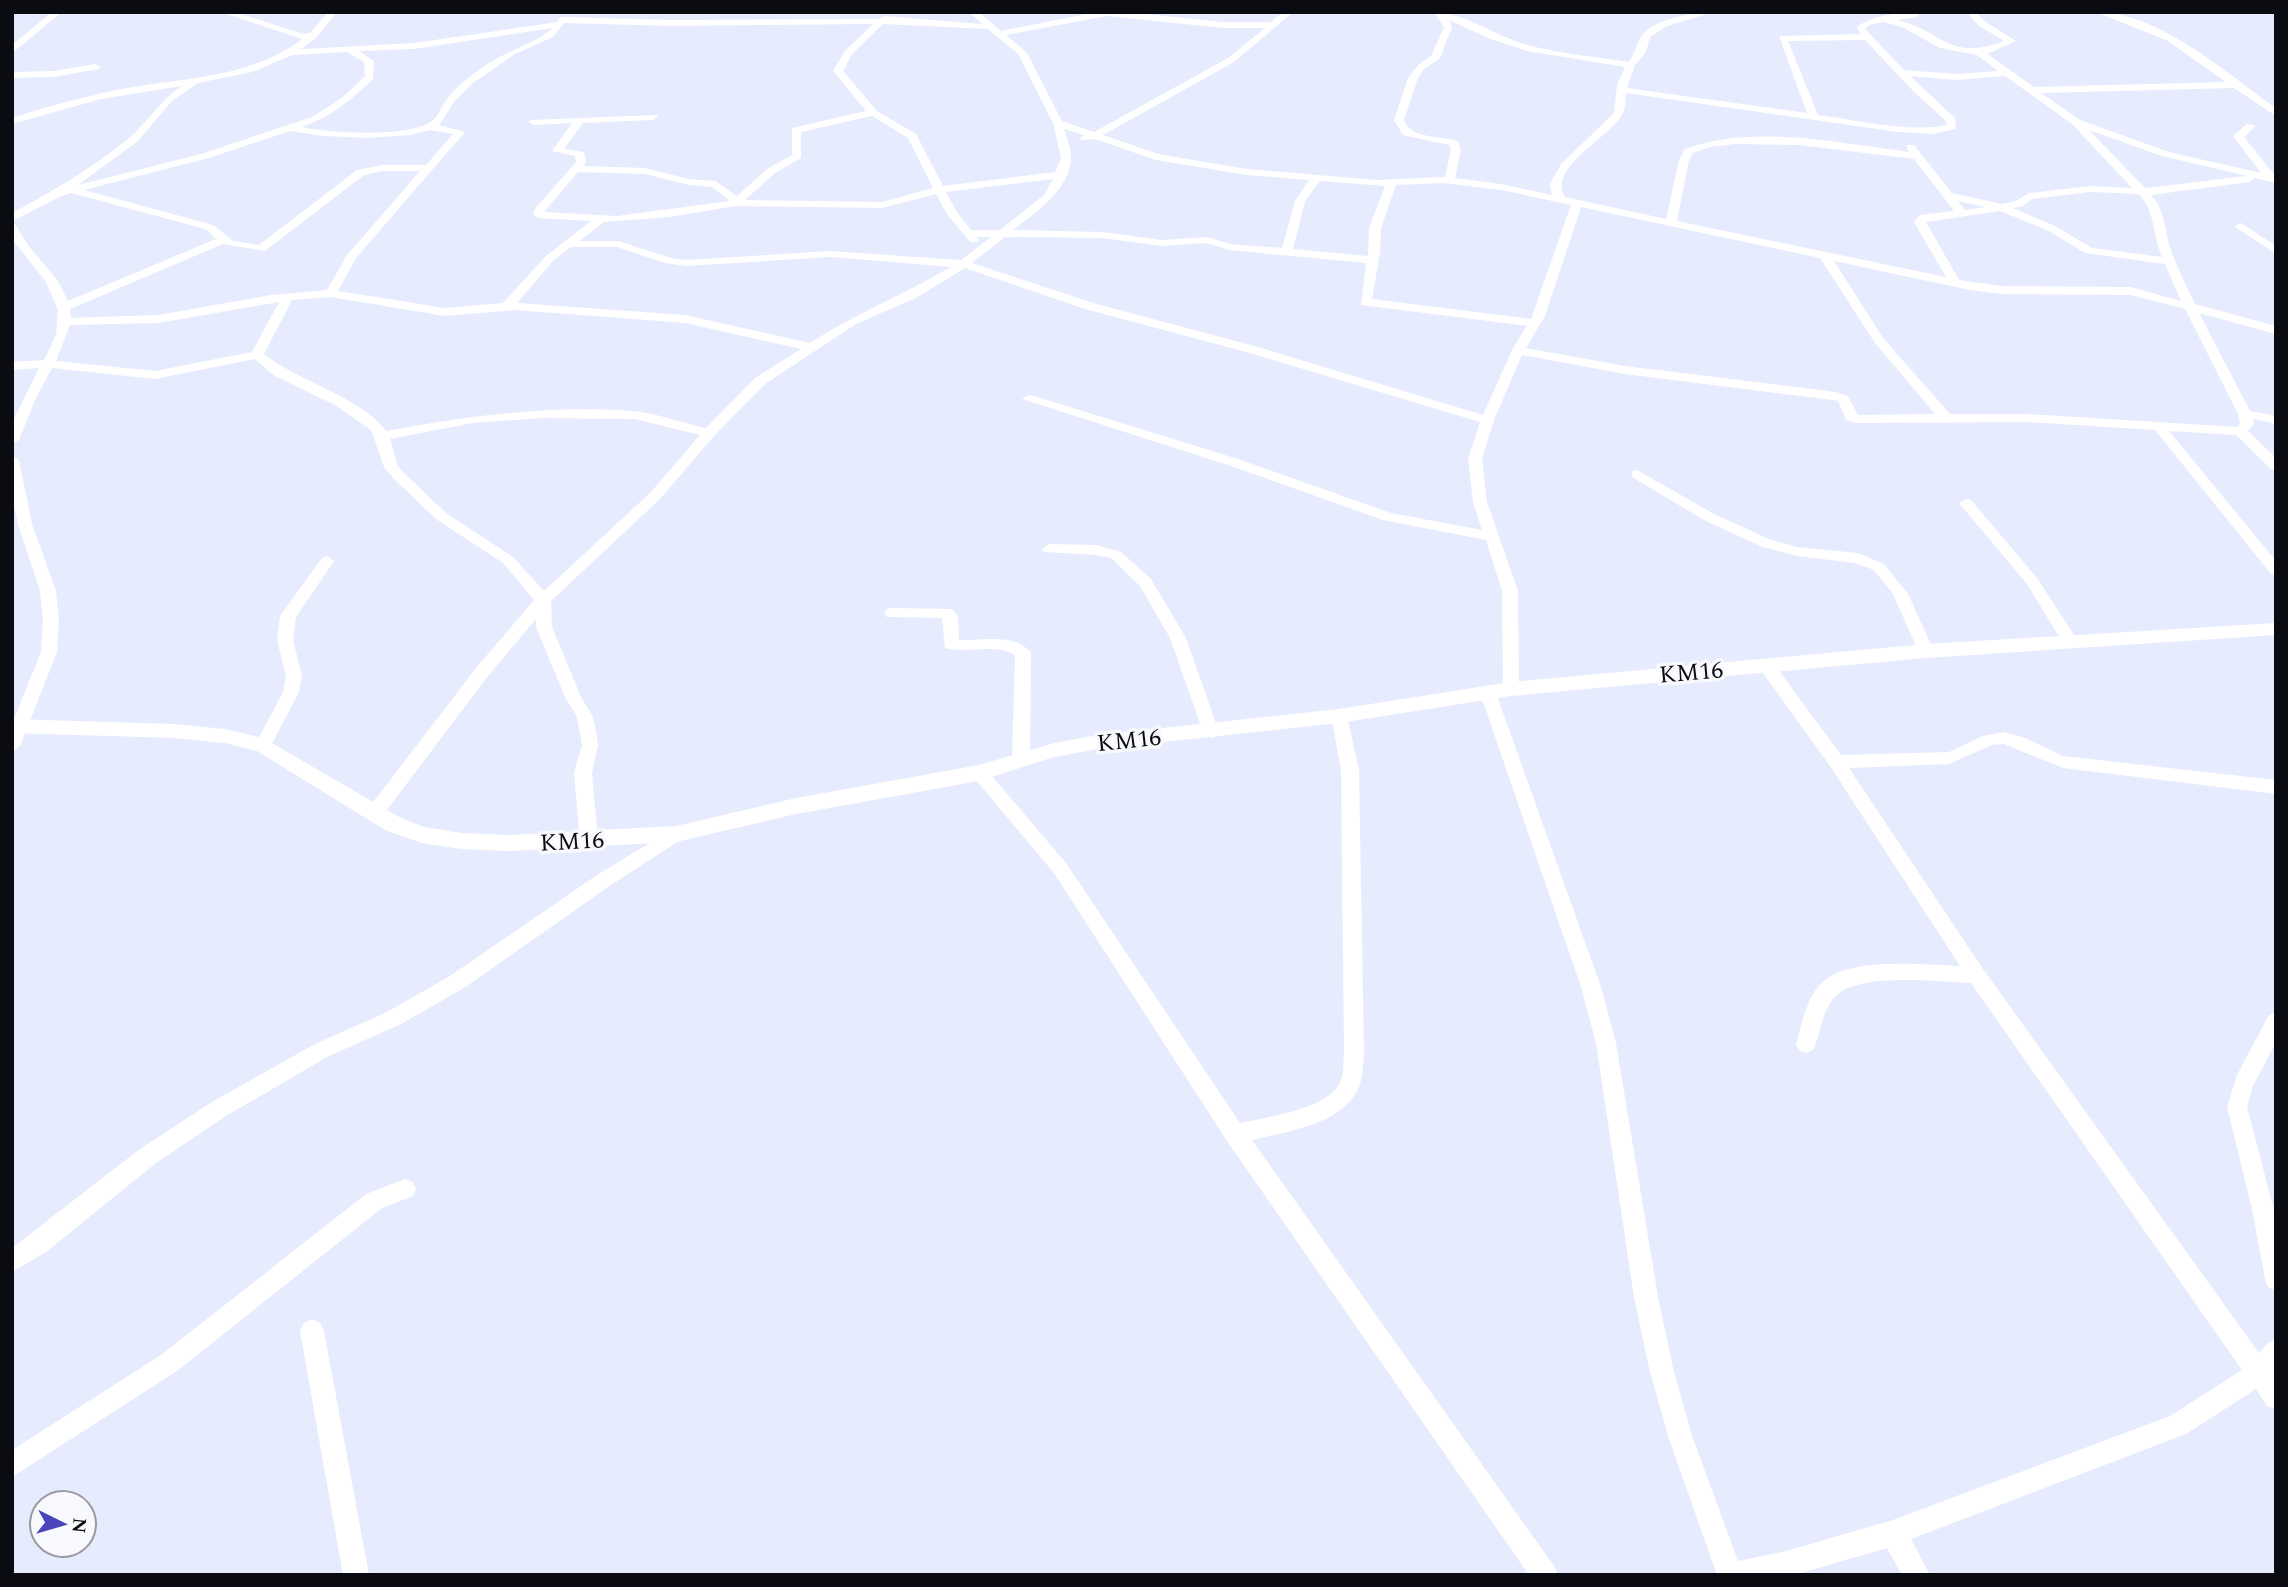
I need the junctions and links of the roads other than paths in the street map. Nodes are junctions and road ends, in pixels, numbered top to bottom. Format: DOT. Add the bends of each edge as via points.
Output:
graph roads {
  1 [pos="58,12"];
  2 [pos="225,12"];
  3 [pos="333,12"];
  4 [pos="551,12"];
  5 [pos="901,12"];
  6 [pos="972,12"];
  7 [pos="1289,12"];
  8 [pos="1710,12"];
  9 [pos="1917,12"];
  10 [pos="1971,12"];
  11 [pos="2100,12"];
  12 [pos="1440,13"];
  13 [pos="584,16"];
  14 [pos="844,16"];
  15 [pos="881,21"];
  16 [pos="1880,21"];
  17 [pos="560,22"];
  18 [pos="1274,25"];
  19 [pos="987,27"];
  20 [pos="1448,27"];
  21 [pos="1477,30"];
  22 [pos="998,34"];
  23 [pos="1868,37"];
  24 [pos="308,38"];
  25 [pos="347,48"];
  26 [pos="380,48"];
  27 [pos="323,49"];
  28 [pos="12,50"];
  29 [pos="289,53"];
  30 [pos="1980,53"];
  31 [pos="369,61"];
  32 [pos="1631,65"];
  33 [pos="96,67"];
  34 [pos="1902,73"];
  35 [pos="2004,73"];
  36 [pos="12,75"];
  37 [pos="194,82"];
  38 [pos="2234,85"];
  39 [pos="1622,90"];
  40 [pos="2030,90"];
  41 [pos="873,113"];
  42 [pos="2276,113"];
  43 [pos="1812,115"];
  44 [pos="653,117"];
  45 [pos="12,121"];
  46 [pos="579,121"];
  47 [pos="534,122"];
  48 [pos="2076,122"];
  49 [pos="1058,123"];
  50 [pos="2251,126"];
  51 [pos="288,127"];
  52 [pos="430,127"];
  53 [pos="1898,129"];
  54 [pos="1092,137"];
  55 [pos="1061,143"];
  56 [pos="1915,156"];
  57 [pos="429,168"];
  58 [pos="574,169"];
  59 [pos="1060,175"];
  60 [pos="1318,176"];
  61 [pos="2273,179"];
  62 [pos="1449,181"];
  63 [pos="1391,183"];
  64 [pos="71,190"];
  65 [pos="938,190"];
  66 [pos="2146,192"];
  67 [pos="56,194"];
  68 [pos="1948,196"];
  69 [pos="2026,198"];
  70 [pos="1561,200"];
  71 [pos="736,202"];
  72 [pos="1577,203"];
  73 [pos="1998,206"];
  74 [pos="1962,214"];
  75 [pos="12,218"];
  76 [pos="601,219"];
  77 [pos="1671,223"];
  78 [pos="2241,226"];
  79 [pos="2051,228"];
  80 [pos="13,231"];
  81 [pos="967,233"];
  82 [pos="1000,233"];
  83 [pos="223,240"];
  84 [pos="567,244"];
  85 [pos="983,249"];
  86 [pos="1287,251"];
  87 [pos="2276,251"];
  88 [pos="1824,254"];
  89 [pos="1373,260"];
  90 [pos="2170,261"];
  91 [pos="964,264"];
  92 [pos="1955,283"];
  93 [pos="331,293"];
  94 [pos="288,298"];
  95 [pos="65,307"];
  96 [pos="506,307"];
  97 [pos="2190,307"];
  98 [pos="65,322"];
  99 [pos="1535,323"];
  100 [pos="2276,330"];
  101 [pos="810,347"];
  102 [pos="1518,350"];
  103 [pos="257,355"];
  104 [pos="49,365"];
  105 [pos="12,366"];
  106 [pos="1029,399"];
  107 [pos="2245,414"];
  108 [pos="1946,418"];
  109 [pos="1487,420"];
  110 [pos="2276,420"];
  111 [pos="2160,428"];
  112 [pos="2240,431"];
  113 [pos="709,433"];
  114 [pos="382,436"];
  115 [pos="12,440"];
  116 [pos="12,460"];
  117 [pos="2276,466"];
  118 [pos="1637,474"];
  119 [pos="1966,503"];
  120 [pos="1493,537"];
  121 [pos="1049,549"];
  122 [pos="327,561"];
  123 [pos="2276,571"];
  124 [pos="543,600"];
  125 [pos="892,613"];
  126 [pos="2276,629"];
  127 [pos="2070,641"];
  128 [pos="1926,651"];
  129 [pos="1766,665"];
  130 [pos="1511,689"];
  131 [pos="1488,693"];
  132 [pos="1339,716"];
  133 [pos="17,726"];
  134 [pos="1211,732"];
  135 [pos="12,746"];
  136 [pos="263,746"];
  137 [pos="1021,759"];
  138 [pos="1836,762"];
  139 [pos="979,773"];
  140 [pos="2272,790"];
  141 [pos="374,814"];
  142 [pos="676,834"];
  143 [pos="589,840"];
  144 [pos="1976,975"];
  145 [pos="2276,1021"];
  146 [pos="1806,1044"];
  147 [pos="2270,1056"];
  148 [pos="1235,1134"];
  149 [pos="405,1189"];
  150 [pos="12,1261"];
  151 [pos="2276,1279"];
  152 [pos="312,1331"];
  153 [pos="2276,1351"];
  154 [pos="2258,1374"];
  155 [pos="2276,1397"];
  156 [pos="12,1465"];
  157 [pos="1893,1533"];
  158 [pos="356,1575"];
  159 [pos="1545,1575"];
  160 [pos="1730,1575"];
  161 [pos="1917,1575"];
  1 -- 28 [label="street"];
  2 -- 24 [label="street"];
  3 -- 24 [label="street"];
  4 -- 17 [label="street"];
  5 -- 15 [label="street"];
  6 -- 19 [label="street"];
  7 -- 18 [label="street"];
  8 -- 32 [label="street" via="1653,30"];
  9 -- 16 [label="street"];
  10 -- 30 [label="street" via="2011,41"];
  11 -- 38 [label="street" via="2171,39"];
  12 -- 20 [label="street"];
  12 -- 21 [label="street"];
  13 -- 14 [label="street" via="671,23"];
  13 -- 17 [label="street"];
  14 -- 15 [label="street"];
  15 -- 19 [label="street"];
  15 -- 41 [label="street" via="848,53 838,71"];
  16 -- 23 [label="street" via="1861,27"];
  16 -- 30 [label="street" via="1905,25 1943,46"];
  17 -- 26 [label="street" via="419,46"];
  17 -- 52 [label="street" via="553,34 515,49 463,87"];
  18 -- 22 [label="street" via="1223,25 1107,13"];
  18 -- 54 [label="street" via="1231,60"];
  19 -- 22 [label="street"];
  20 -- 21 [label="street"];
  20 -- 62 [label="street" via="1435,58 1413,78 1399,120 1408,133 1454,143 1457,150"];
  21 -- 32 [label="street" via="1530,49"];
  22 -- 49 [label="street" via="1022,53"];
  23 -- 34 [label="street"];
  23 -- 43 [label="street" via="1782,38"];
  24 -- 27 [label="street"];
  24 -- 29 [label="street"];
  25 -- 26 [label="street"];
  25 -- 27 [label="street"];
  25 -- 31 [label="street"];
  26 -- 31 [label="street"];
  27 -- 29 [label="street"];
  29 -- 37 [label="street" via="254,68"];
  30 -- 35 [label="street"];
  31 -- 51 [label="street" via="370,77 345,100 316,119"];
  32 -- 39 [label="street"];
  33 -- 36 [label="street"];
  34 -- 35 [label="street"];
  34 -- 53 [label="street" via="1953,124 1944,130"];
  35 -- 40 [label="street"];
  37 -- 45 [label="street" via="97,97"];
  37 -- 67 [label="street" via="166,101 125,146"];
  38 -- 40 [label="street"];
  38 -- 42 [label="street"];
  39 -- 43 [label="street"];
  39 -- 70 [label="street" via="1622,107 1616,118 1578,151 1557,179 1555,190"];
  40 -- 48 [label="street"];
  41 -- 65 [label="street" via="912,136"];
  41 -- 71 [label="street" via="796,130 797,156 771,171"];
  43 -- 53 [label="street"];
  44 -- 46 [label="street"];
  46 -- 47 [label="street"];
  46 -- 58 [label="street" via="557,151 582,157"];
  48 -- 61 [label="street" via="2166,154"];
  48 -- 66 [label="street"];
  49 -- 54 [label="street"];
  49 -- 55 [label="street"];
  50 -- 61 [label="street" via="2238,136"];
  51 -- 52 [label="street" via="396,135"];
  51 -- 64 [label="street" via="205,156"];
  52 -- 57 [label="street" via="460,132"];
  53 -- 56 [label="street"];
  54 -- 55 [label="street"];
  54 -- 60 [label="street" via="1170,159 1247,172"];
  55 -- 59 [label="street" via="1066,158"];
  56 -- 68 [label="street"];
  56 -- 77 [label="street" via="1777,141 1702,146 1689,151 1684,160"];
  57 -- 83 [label="street" via="357,173 267,247"];
  57 -- 93 [label="street" via="351,257"];
  58 -- 71 [label="street" via="645,171 715,184"];
  58 -- 76 [label="street" via="538,212"];
  59 -- 65 [label="street"];
  59 -- 82 [label="street" via="1048,197"];
  60 -- 63 [label="street"];
  60 -- 86 [label="street" via="1300,201"];
  61 -- 66 [label="street"];
  62 -- 63 [label="street"];
  62 -- 70 [label="street"];
  63 -- 89 [label="street" via="1375,228"];
  64 -- 67 [label="street"];
  64 -- 83 [label="street" via="202,225"];
  65 -- 71 [label="street" via="882,205"];
  65 -- 81 [label="street"];
  66 -- 69 [label="street" via="2090,189"];
  66 -- 90 [label="street" via="2159,218"];
  67 -- 75 [label="street"];
  68 -- 73 [label="street"];
  68 -- 74 [label="street"];
  69 -- 73 [label="street" via="2020,204"];
  69 -- 79 [label="street"];
  70 -- 72 [label="street"];
  71 -- 76 [label="street" via="670,214"];
  72 -- 77 [label="street"];
  72 -- 99 [label="street"];
  73 -- 74 [label="street"];
  73 -- 79 [label="street"];
  74 -- 92 [label="street" via="1924,217 1920,222"];
  76 -- 84 [label="street"];
  77 -- 88 [label="street"];
  78 -- 87 [label="street"];
  79 -- 90 [label="street" via="2089,251"];
  80 -- 95 [label="street" via="52,281"];
  81 -- 82 [label="street"];
  81 -- 85 [label="street"];
  82 -- 85 [label="street"];
  82 -- 86 [label="street" via="1102,235 1162,243 1207,240 1229,247"];
  83 -- 95 [label="street"];
  84 -- 91 [label="street" via="618,244 686,264 830,254"];
  84 -- 96 [label="street"];
  85 -- 91 [label="street"];
  86 -- 89 [label="street"];
  88 -- 92 [label="street"];
  88 -- 108 [label="street" via="1851,304"];
  89 -- 99 [label="street" via="1365,302"];
  90 -- 97 [label="street"];
  91 -- 101 [label="street"];
  91 -- 109 [label="street" via="1088,306 1254,349"];
  92 -- 97 [label="street" via="2001,290 2132,291"];
  93 -- 94 [label="street"];
  93 -- 96 [label="street" via="445,312"];
  94 -- 98 [label="street" via="158,319"];
  94 -- 103 [label="street"];
  95 -- 98 [label="street"];
  96 -- 101 [label="street" via="685,319"];
  97 -- 100 [label="street"];
  97 -- 107 [label="street"];
  98 -- 104 [label="street" via="63,340"];
  99 -- 102 [label="street"];
  101 -- 113 [label="street" via="760,381"];
  102 -- 108 [label="street" via="1651,374 1836,396 1857,419"];
  102 -- 109 [label="street"];
  103 -- 104 [label="street" via="155,375"];
  103 -- 114 [label="street" via="278,372 340,402"];
  104 -- 105 [label="street"];
  104 -- 115 [label="street" via="34,387"];
  106 -- 120 [label="street" via="1236,463 1388,517"];
  107 -- 110 [label="street"];
  107 -- 112 [label="street" via="2247,424"];
  108 -- 111 [label="street" via="2051,419"];
  109 -- 120 [label="street" via="1475,459 1476,481"];
  111 -- 112 [label="street"];
  111 -- 123 [label="street"];
  112 -- 117 [label="street"];
  113 -- 114 [label="street" via="635,415 543,414 473,419"];
  113 -- 124 [label="street" via="655,496"];
  114 -- 124 [label="street" via="391,467 407,484 441,516 508,560"];
  116 -- 133 [label="street" via="25,524 48,591 51,620 49,652"];
  118 -- 128 [label="street" via="1759,541 1787,550 1863,559 1880,568 1892,579"];
  119 -- 127 [label="street" via="2032,581"];
  120 -- 130 [label="street" via="1510,590"];
  121 -- 134 [label="street" via="1116,555 1146,583 1178,638"];
  122 -- 136 [label="street" via="288,616 285,640 294,676 291,692"];
  124 -- 141 [label="street"];
  124 -- 143 [label="street" via="544,627 585,717 590,745 583,773"];
  125 -- 137 [label="street" via="947,613 951,644 1010,646 1023,653"];
  126 -- 127 [label="street, KM16"];
  127 -- 128 [label="street, KM16"];
  128 -- 129 [label="street, KM16"];
  129 -- 130 [label="street, KM16"];
  129 -- 138 [label="street"];
  130 -- 131 [label="street, KM16"];
  131 -- 132 [label="street, KM16"];
  131 -- 160 [label="street" via="1597,1009 1661,1368"];
  132 -- 134 [label="street, KM16"];
  132 -- 148 [label="street" via="1350,770 1354,1054 1349,1086 1338,1102 1316,1113"];
  133 -- 135 [label="street"];
  133 -- 136 [label="street, KM16" via="174,731 225,736"];
  134 -- 137 [label="street, KM16" via="1098,742"];
  136 -- 141 [label="street, KM16"];
  137 -- 139 [label="street, KM16"];
  138 -- 140 [label="street" via="1951,758 2004,738 2063,762"];
  138 -- 144 [label="street"];
  139 -- 142 [label="street, KM16" via="796,806"];
  139 -- 148 [label="street" via="1060,868"];
  141 -- 143 [label="street, KM16" via="422,835 461,841"];
  142 -- 143 [label="street, KM16"];
  142 -- 150 [label="street" via="457,982 219,1109 148,1156"];
  144 -- 146 [label="street" via="1902,972 1834,984 1818,1004"];
  144 -- 154 [label="street"];
  145 -- 147 [label="street"];
  147 -- 151 [label="street" via="2238,1092 2237,1107"];
  148 -- 159 [label="street"];
  149 -- 156 [label="street" via="374,1202 169,1363"];
  152 -- 158 [label="street"];
  153 -- 154 [label="street"];
  154 -- 155 [label="street"];
  154 -- 157 [label="street" via="2177,1425"];
  157 -- 160 [label="street"];
  157 -- 161 [label="street"];
}
